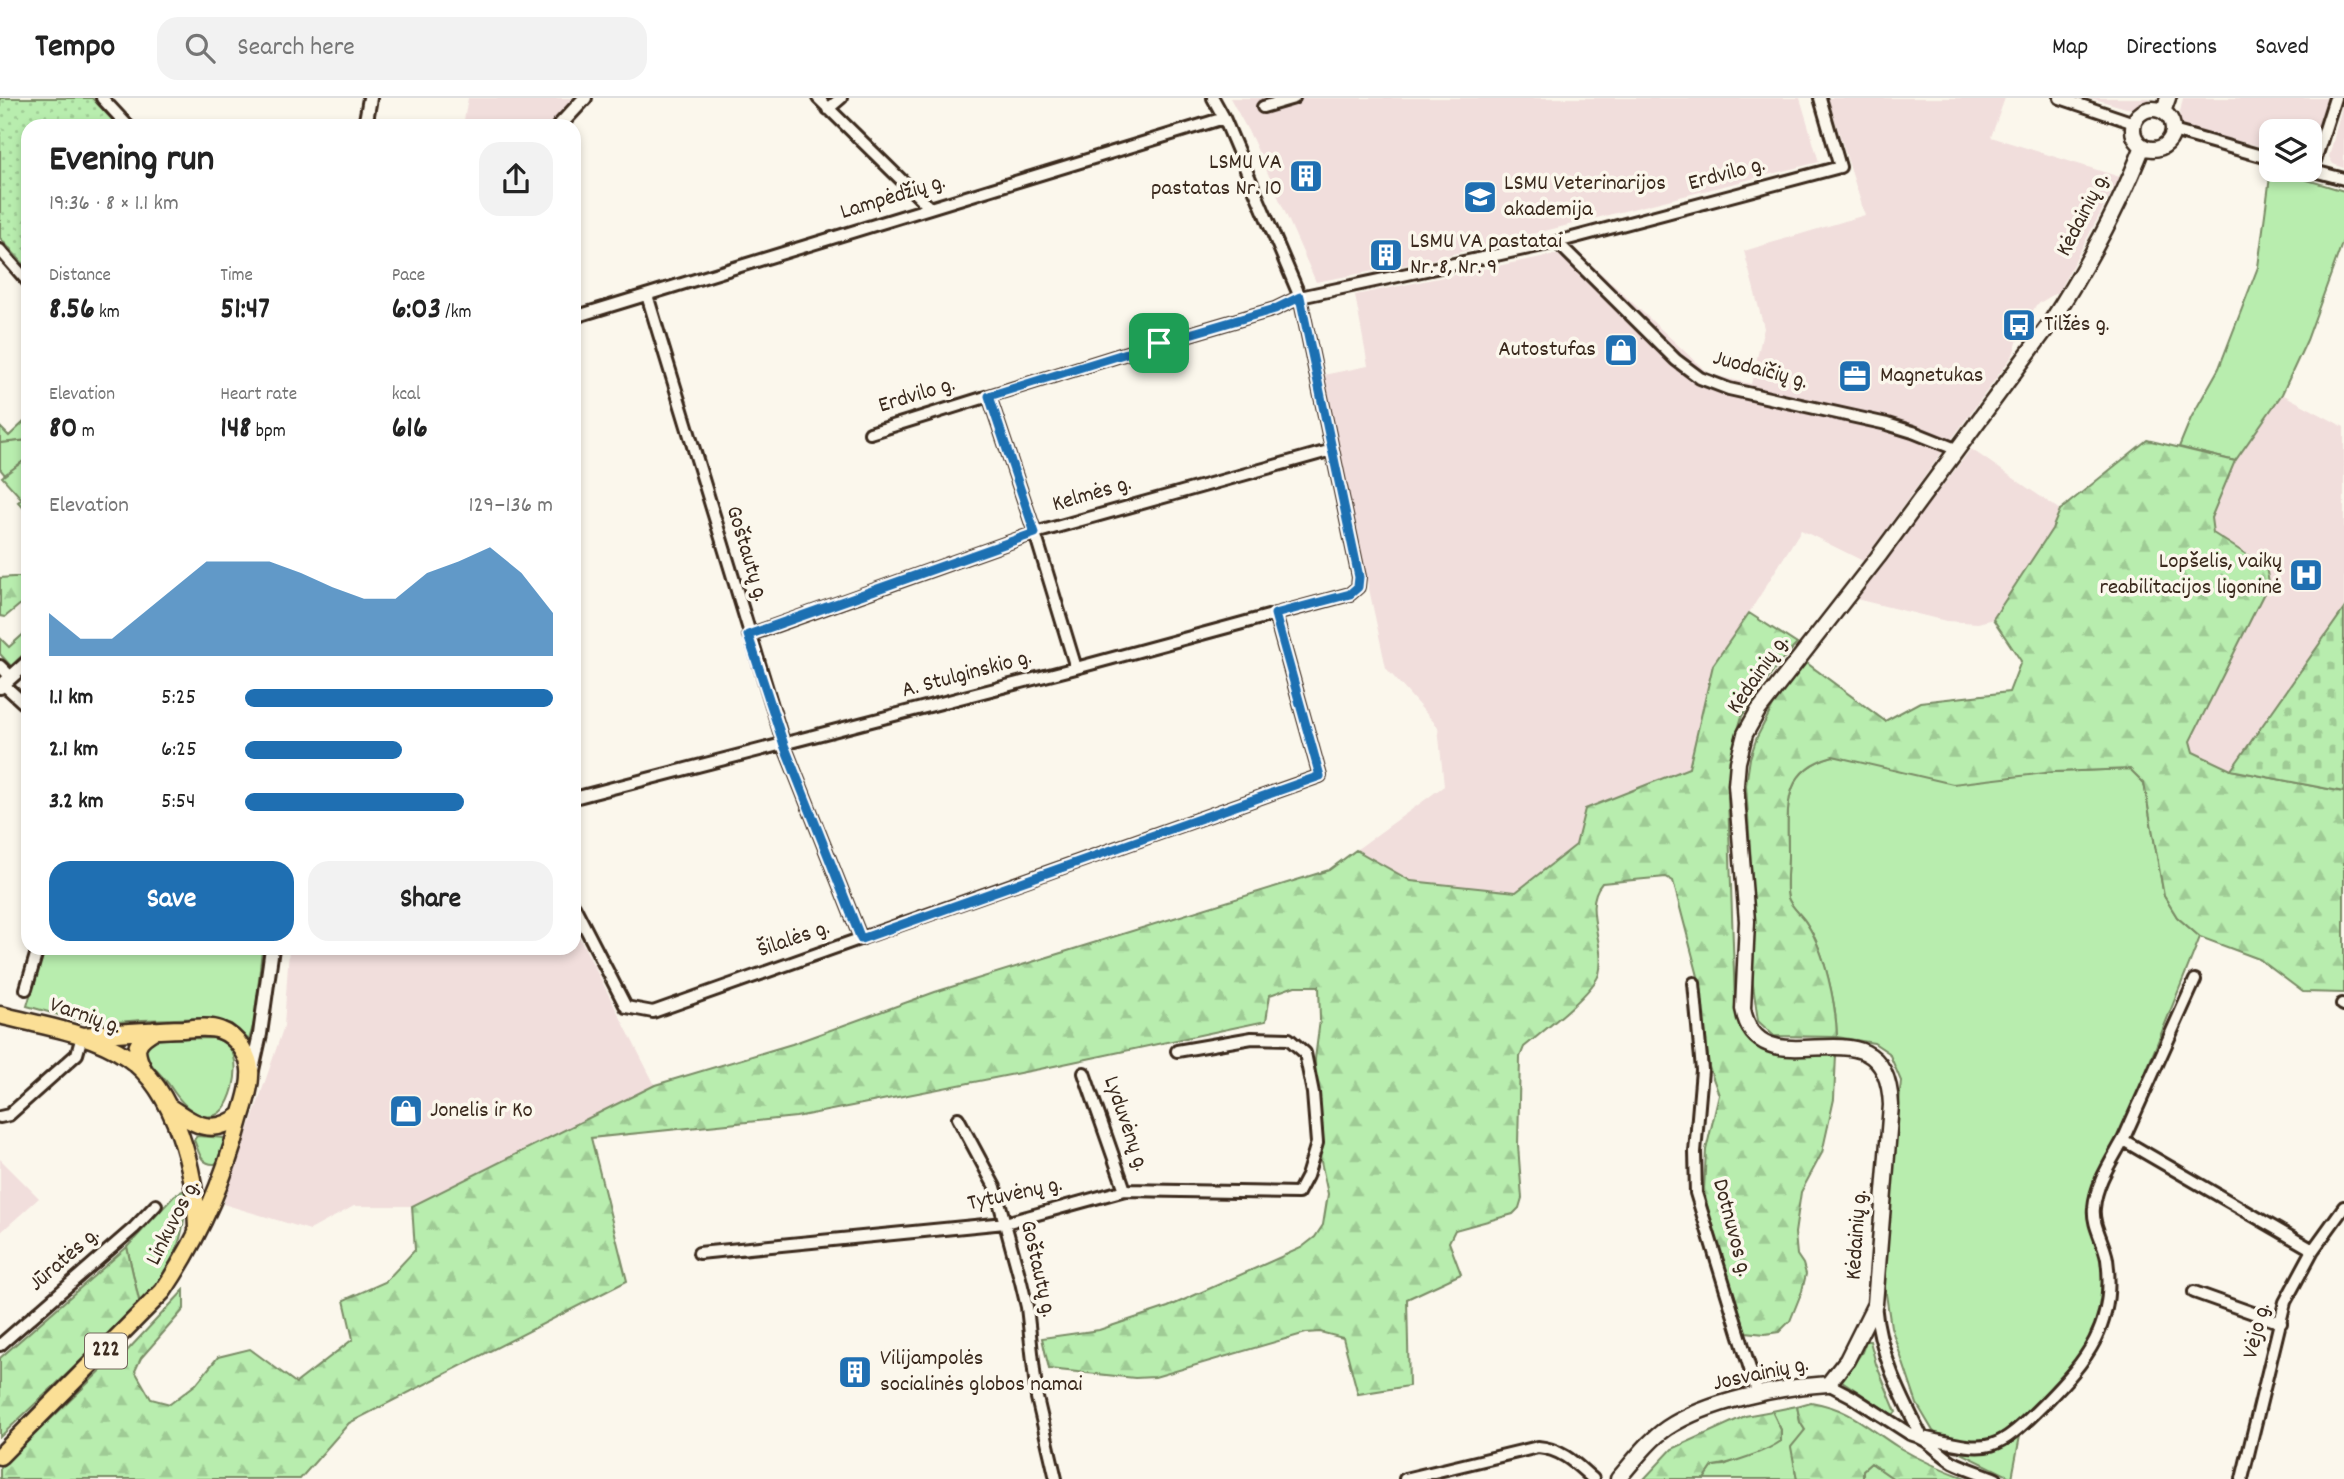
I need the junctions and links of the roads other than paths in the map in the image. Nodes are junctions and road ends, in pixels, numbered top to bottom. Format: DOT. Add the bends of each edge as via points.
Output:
graph roads {
  1 [pos="102,98"];
  2 [pos="370,98"];
  3 [pos="585,98"];
  4 [pos="818,98"];
  5 [pos="841,98"];
  6 [pos="1213,98"];
  7 [pos="1294,98"];
  8 [pos="1820,98"];
  9 [pos="2060,98"];
  10 [pos="2336,98"];
  11 [pos="2166,105"];
  12 [pos="1263,107"];
  13 [pos="828,109"];
  14 [pos="1224,118"];
  15 [pos="122,119"];
  16 [pos="366,119"];
  17 [pos="566,119"];
  18 [pos="2134,122"];
  19 [pos="2173,131"];
  20 [pos="2322,138"];
  21 [pos="2143,146"];
  22 [pos="2259,155"];
  23 [pos="2322,173"];
  24 [pos="2344,179"];
  25 [pos="930,208"];
  26 [pos="1557,242"];
  27 [pos="0,250"];
  28 [pos="21,274"];
  29 [pos="647,295"];
  30 [pos="1300,297"];
  31 [pos="581,315"];
  32 [pos="989,396"];
  33 [pos="870,433"];
  34 [pos="1332,450"];
  35 [pos="1958,450"];
  36 [pos="1035,533"];
  37 [pos="1275,614"];
  38 [pos="748,635"];
  39 [pos="0,666"];
  40 [pos="21,668"];
  41 [pos="1076,668"];
  42 [pos="5,683"];
  43 [pos="21,700"];
  44 [pos="784,745"];
  45 [pos="581,796"];
  46 [pos="581,920"];
  47 [pos="861,939"];
  48 [pos="36,955"];
  49 [pos="271,955"];
  50 [pos="2195,980"];
  51 [pos="1694,983"];
  52 [pos="26,989"];
  53 [pos="0,1015"];
  54 [pos="156,1030"];
  55 [pos="82,1036"];
  56 [pos="1177,1051"];
  57 [pos="143,1069"];
  58 [pos="1084,1073"];
  59 [pos="251,1074"];
  60 [pos="169,1107"];
  61 [pos="241,1115"];
  62 [pos="0,1117"];
  63 [pos="958,1118"];
  64 [pos="2123,1140"];
  65 [pos="1125,1190"];
  66 [pos="156,1205"];
  67 [pos="2344,1207"];
  68 [pos="1005,1223"];
  69 [pos="197,1234"];
  70 [pos="2313,1250"];
  71 [pos="699,1253"];
  72 [pos="2194,1292"];
  73 [pos="1875,1304"];
  74 [pos="2281,1322"];
  75 [pos="0,1345"];
  76 [pos="1828,1384"];
  77 [pos="1758,1395"];
  78 [pos="1922,1437"];
  79 [pos="0,1456"];
  80 [pos="1056,1479"];
  81 [pos="1405,1479"];
  82 [pos="1593,1479"];
  83 [pos="1618,1479"];
  84 [pos="1996,1479"];
  85 [pos="2242,1479"];
  1 -- 15 [label="street"];
  2 -- 16 [label="street"];
  3 -- 17 [label="street"];
  4 -- 13 [label="street"];
  5 -- 13 [label="street"];
  6 -- 14 [label="street"];
  7 -- 12 [label="street"];
  8 -- 26 [label="street, Erdvilo g." via="1840,167"];
  9 -- 18 [label="street"];
  10 -- 20 [label="street"];
  11 -- 18 [label="main road" via="2143,112"];
  11 -- 19 [label="main road"];
  13 -- 25 [label="street"];
  14 -- 25 [label="street, Lampėdžių g."];
  14 -- 30 [label="street"];
  18 -- 21 [label="main road" via="2134,136"];
  19 -- 21 [label="main road" via="2165,145"];
  19 -- 22 [label="street"];
  21 -- 35 [label="main road, Kėdainių g." via="2071,289"];
  23 -- 24 [label="street"];
  25 -- 29 [label="street, Lampėdžių g."];
  26 -- 30 [label="street, Erdvilo g."];
  26 -- 35 [label="street, Juodaičių g." via="1676,360 1700,377 1729,388 1887,424"];
  27 -- 28 [label="street"];
  29 -- 31 [label="street, Lampėdžių g."];
  29 -- 38 [label="street, Goštautų g."];
  30 -- 32 [label="street, Erdvilo g." via="1275,309"];
  30 -- 34 [label="street"];
  32 -- 33 [label="street, Erdvilo g."];
  32 -- 36 [label="street"];
  34 -- 36 [label="street, Kelmės g."];
  34 -- 37 [label="street, A. Stulginskio g." via="1358,587 1350,594"];
  35 -- 73 [label="main road, Kėdainių g." via="1758,711 1745,734 1738,762 1747,921 1745,1021 1761,1041 1773,1046 1842,1046 1865,1052 1886,1075 1891,1105"];
  36 -- 38 [label="street, Kelmės g."];
  36 -- 41 [label="street"];
  37 -- 41 [label="street, A. Stulginskio g."];
  37 -- 47 [label="street, Šilalės g." via="1320,776"];
  38 -- 44 [label="street, Goštautų g."];
  39 -- 42 [label="street"];
  40 -- 42 [label="street"];
  41 -- 44 [label="street, A. Stulginskio g."];
  42 -- 43 [label="street"];
  44 -- 45 [label="street, A. Stulginskio g."];
  44 -- 47 [label="street, Goštautų g."];
  46 -- 47 [label="street, Šilalės g." via="626,1007 653,1012"];
  48 -- 52 [label="street"];
  49 -- 59 [label="street, Linkuvos g. / 222"];
  50 -- 64 [label="street"];
  51 -- 77 [label="street, Dotnuvos g." via="1702,1070 1696,1193"];
  53 -- 55 [label="main road, Varnių g."];
  54 -- 55 [label="main road"];
  54 -- 57 [label="main road" via="137,1045"];
  54 -- 59 [label="main road" via="222,1030 241,1047"];
  55 -- 57 [label="main road, Varnių g." via="125,1055"];
  55 -- 62 [label="street" via="77,1054 9,1115"];
  56 -- 65 [label="street, Tytuvėnų g." via="1252,1038 1289,1039 1305,1053 1317,1143 1307,1177 1298,1193"];
  57 -- 60 [label="main road, Varnių g."];
  58 -- 65 [label="street, Lyduvėnų g."];
  59 -- 61 [label="main road, Linkuvos g. / 222"];
  60 -- 61 [label="main road" via="201,1127 216,1128"];
  60 -- 69 [label="main road, Varnių g." via="190,1170"];
  61 -- 69 [label="main road, Linkuvos g. / 222" via="219,1185"];
  63 -- 68 [label="street, Goštautų g." via="995,1187"];
  64 -- 70 [label="street"];
  64 -- 78 [label="street" via="2102,1177 2093,1210 2108,1277 2102,1323 2089,1354 2006,1439 1969,1447"];
  65 -- 68 [label="street, Tytuvėnų g."];
  66 -- 75 [label="street, Jūratės g."];
  67 -- 70 [label="street, Vėjo g."];
  68 -- 71 [label="street, Tytuvėnų g."];
  68 -- 80 [label="street, Goštautų g." via="1027,1307 1037,1398"];
  69 -- 79 [label="main road, Linkuvos g. / 222" via="163,1291"];
  70 -- 74 [label="street, Vėjo g." via="2285,1302"];
  72 -- 74 [label="street"];
  73 -- 76 [label="main road" via="1847,1360"];
  73 -- 78 [label="street" via="1880,1341"];
  74 -- 85 [label="street, Vėjo g."];
  76 -- 77 [label="main road, Josvainių g."];
  76 -- 78 [label="street, Josvainių g."];
  77 -- 83 [label="main road, Josvainių g." via="1713,1407 1667,1428"];
  78 -- 84 [label="street, Josvainių g." via="1954,1462"];
  81 -- 82 [label="street" via="1538,1447 1566,1456"];
}
